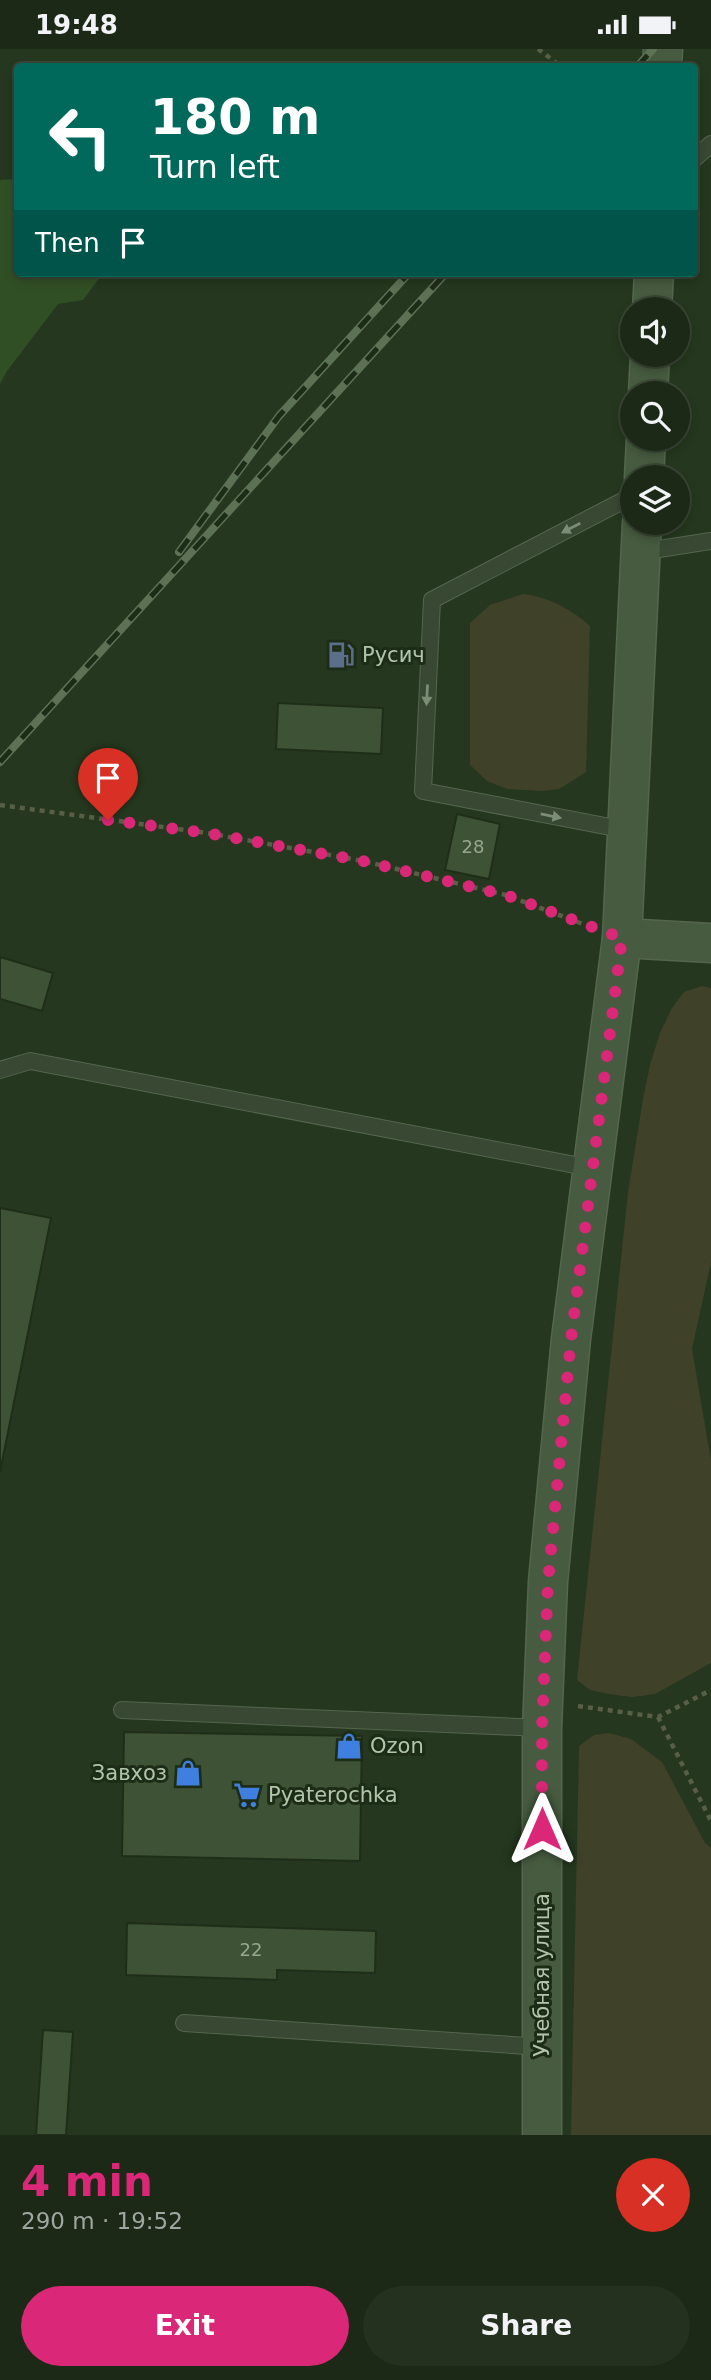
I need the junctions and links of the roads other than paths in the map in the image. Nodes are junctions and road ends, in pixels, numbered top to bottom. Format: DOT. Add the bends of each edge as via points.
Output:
graph roads {
  1 [pos="711,143"];
  2 [pos="698,155"];
  3 [pos="654,277"];
  4 [pos="653,297"];
  5 [pos="620,502"];
  6 [pos="641,537"];
  7 [pos="711,541"];
  8 [pos="627,830"];
  9 [pos="622,938"];
  10 [pos="711,943"];
  11 [pos="0,1070"];
  12 [pos="591,1168"];
  13 [pos="122,1710"];
  14 [pos="542,1715"];
  15 [pos="184,2023"];
  16 [pos="542,2047"];
  17 [pos="542,2135"];
  1 -- 2 [label="lane"];
  3 -- 4 [label="street"];
  5 -- 8 [label="lane, one-way" via="432,600 423,791"];
  6 -- 7 [label="lane"];
  6 -- 8 [label="street, Учебная улица"];
  8 -- 9 [label="street, Учебная улица"];
  9 -- 10 [label="street"];
  9 -- 12 [label="street, Учебная улица"];
  11 -- 12 [label="lane" via="30,1061"];
  12 -- 14 [label="street, Учебная улица" via="548,1582"];
  13 -- 14 [label="lane"];
  14 -- 16 [label="street, Учебная улица"];
  15 -- 16 [label="lane"];
  16 -- 17 [label="street, Учебная улица"];
}
